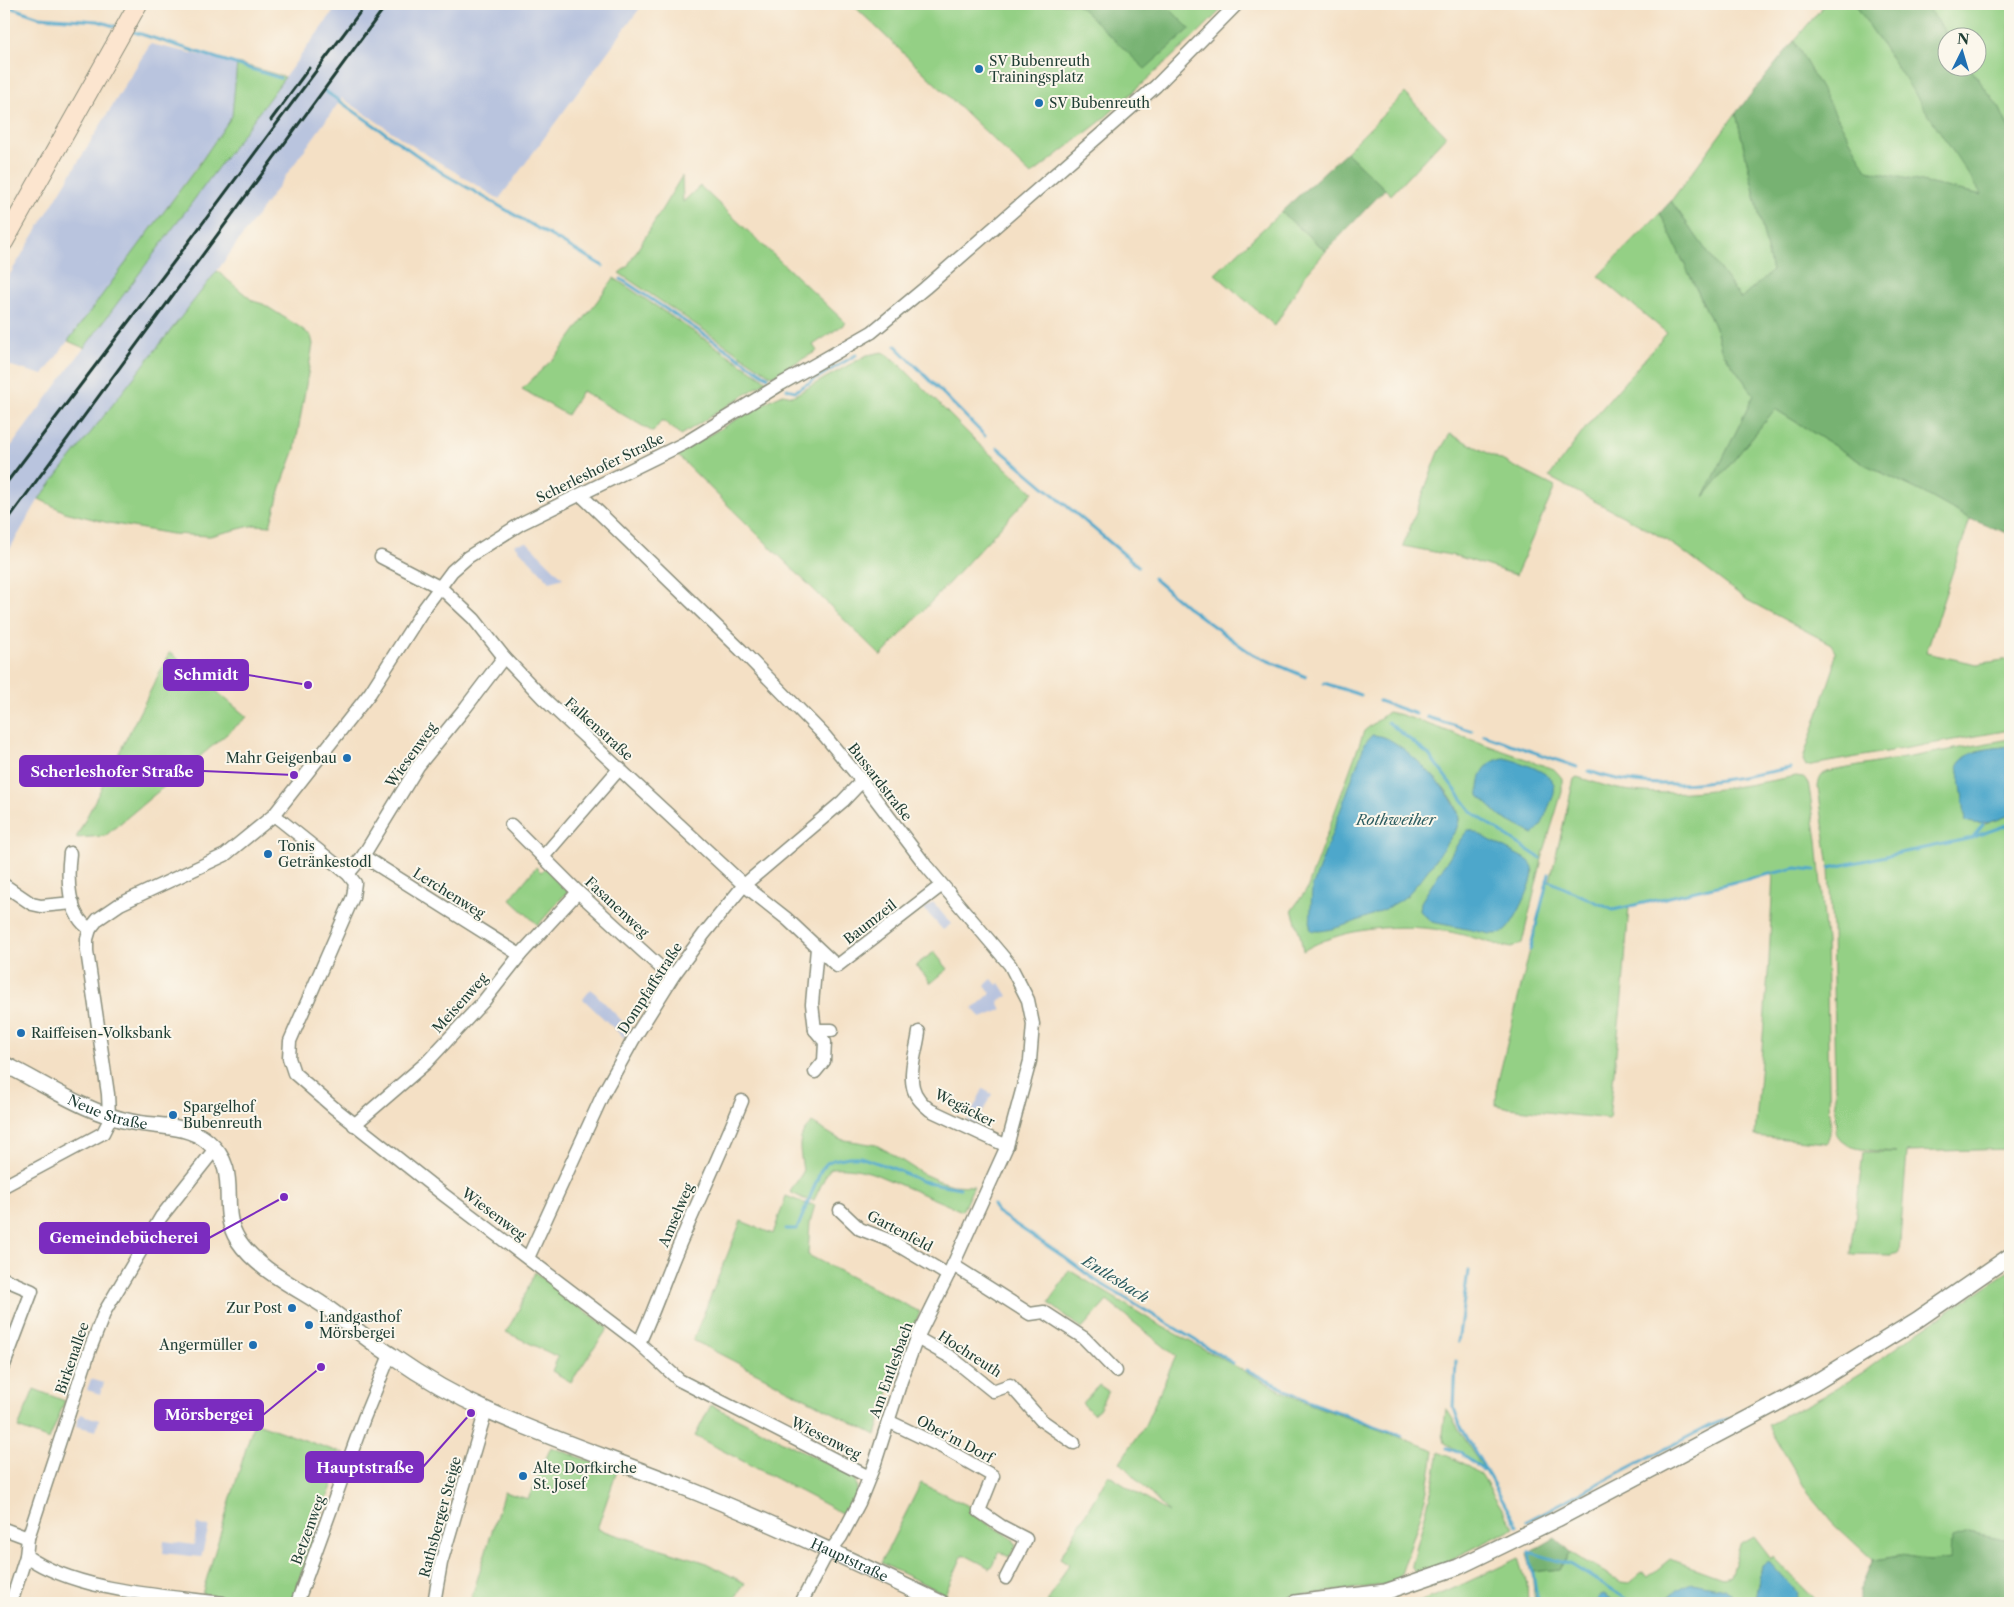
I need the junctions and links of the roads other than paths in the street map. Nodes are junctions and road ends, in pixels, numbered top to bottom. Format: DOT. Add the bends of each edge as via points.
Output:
graph roads {
  1 [pos="138,4"];
  2 [pos="1237,4"];
  3 [pos="4,242"];
  4 [pos="581,494"];
  5 [pos="381,557"];
  6 [pos="441,588"];
  7 [pos="504,657"];
  8 [pos="620,768"];
  9 [pos="862,781"];
  10 [pos="274,815"];
  11 [pos="511,825"];
  12 [pos="70,853"];
  13 [pos="363,856"];
  14 [pos="543,857"];
  15 [pos="348,874"];
  16 [pos="4,885"];
  17 [pos="744,885"];
  18 [pos="942,885"];
  19 [pos="578,892"];
  20 [pos="73,903"];
  21 [pos="90,929"];
  22 [pos="817,948"];
  23 [pos="520,955"];
  24 [pos="673,976"];
  25 [pos="815,1030"];
  26 [pos="832,1030"];
  27 [pos="919,1032"];
  28 [pos="4,1064"];
  29 [pos="815,1072"];
  30 [pos="742,1101"];
  31 [pos="109,1116"];
  32 [pos="354,1125"];
  33 [pos="1007,1146"];
  34 [pos="215,1149"];
  35 [pos="4,1186"];
  36 [pos="840,1210"];
  37 [pos="2010,1256"];
  38 [pos="528,1258"];
  39 [pos="951,1270"];
  40 [pos="4,1279"];
  41 [pos="4,1326"];
  42 [pos="17,1330"];
  43 [pos="917,1338"];
  44 [pos="639,1343"];
  45 [pos="390,1355"];
  46 [pos="4,1366"];
  47 [pos="1116,1371"];
  48 [pos="486,1410"];
  49 [pos="888,1421"];
  50 [pos="1074,1443"];
  51 [pos="869,1477"];
  52 [pos="4,1529"];
  53 [pos="28,1538"];
  54 [pos="830,1550"];
  55 [pos="26,1556"];
  56 [pos="1006,1578"];
  57 [pos="138,1598"];
  58 [pos="11,1603"];
  59 [pos="223,1603"];
  60 [pos="297,1603"];
  61 [pos="434,1603"];
  62 [pos="801,1603"];
  63 [pos="940,1603"];
  64 [pos="1295,1603"];
  1 -- 3 [label="main road"];
  2 -- 4 [label="street, Scherleshofer Straße" via="1156,86 872,332 685,443"];
  4 -- 6 [label="street, Scherleshofer Straße" via="494,540 452,571"];
  4 -- 9 [label="street, Bussardstraße" via="807,716"];
  5 -- 6 [label="street"];
  6 -- 7 [label="street, Falkenstraße" via="474,619"];
  6 -- 10 [label="street, Scherleshofer Straße" via="423,610 370,693"];
  7 -- 8 [label="street, Falkenstraße" via="543,698"];
  7 -- 13 [label="street, Wiesenweg" via="418,766"];
  8 -- 14 [label="street"];
  8 -- 17 [label="street, Falkenstraße"];
  9 -- 17 [label="street, Dompfaffstraße"];
  9 -- 18 [label="street, Bussardstraße"];
  10 -- 15 [label="street"];
  10 -- 21 [label="street, Scherleshofer Straße" via="225,855 106,912"];
  11 -- 14 [label="street, Fasanenweg"];
  12 -- 20 [label="street" via="69,885"];
  13 -- 15 [label="street, Wiesenweg"];
  13 -- 23 [label="street, Lerchenweg"];
  14 -- 19 [label="street, Fasanenweg"];
  15 -- 32 [label="street, Wiesenweg" via="355,883 353,898 301,1012 290,1041 289,1058 294,1073"];
  16 -- 20 [label="street" via="32,904"];
  17 -- 22 [label="street, Baumzeil"];
  17 -- 24 [label="street, Dompfaffstraße"];
  18 -- 22 [label="street, Baumzeil" via="837,966"];
  18 -- 33 [label="street, Bussardstraße" via="1010,966 1028,1000 1033,1024 1030,1062"];
  19 -- 23 [label="street, Meisenweg"];
  19 -- 24 [label="street, Fasanenweg"];
  20 -- 21 [label="street" via="83,924"];
  21 -- 31 [label="street" via="88,966 103,1053"];
  22 -- 25 [label="street" via="809,1004"];
  23 -- 32 [label="street, Meisenweg" via="483,1002 426,1063"];
  24 -- 38 [label="street, Dompfaffstraße" via="604,1092"];
  25 -- 26 [label="street"];
  25 -- 29 [label="street" via="825,1042 824,1060"];
  27 -- 33 [label="street, Wegäcker" via="913,1088 919,1100 930,1110"];
  28 -- 31 [label="street, Neue Straße"];
  30 -- 44 [label="street, Amselweg"];
  31 -- 34 [label="street, Neue Straße" via="186,1130 199,1135"];
  31 -- 35 [label="street" via="103,1132"];
  32 -- 38 [label="street, Wiesenweg"];
  33 -- 39 [label="street, Am Entlesbach"];
  34 -- 45 [label="street, Hauptstraße" via="227,1170 229,1214 238,1240 266,1268 348,1322"];
  34 -- 53 [label="street, Birkenallee" via="161,1217 105,1311"];
  36 -- 39 [label="street, Gartenfeld" via="860,1228"];
  37 -- 64 [label="street" via="1917,1320 1813,1384 1458,1567 1385,1592"];
  38 -- 44 [label="street, Wiesenweg"];
  39 -- 43 [label="street, Am Entlesbach"];
  39 -- 47 [label="street, Gartenfeld" via="1030,1314 1044,1312 1084,1338"];
  40 -- 42 [label="street" via="32,1291"];
  41 -- 42 [label="street"];
  42 -- 46 [label="street"];
  43 -- 49 [label="street, Am Entlesbach"];
  43 -- 50 [label="street, Hochreuth" via="952,1358 993,1391 1010,1385 1041,1420"];
  44 -- 51 [label="street, Wiesenweg" via="679,1380"];
  45 -- 48 [label="street, Hauptstraße"];
  45 -- 60 [label="street, Betzenweg"];
  48 -- 54 [label="street, Hauptstraße" via="678,1485"];
  48 -- 61 [label="street, Rathsberger Steige" via="441,1563"];
  49 -- 51 [label="street, Am Entlesbach"];
  49 -- 56 [label="street, Ober'm Dorf" via="993,1476 979,1511 1026,1539"];
  51 -- 54 [label="street, Am Entlesbach" via="851,1519"];
  52 -- 53 [label="street"];
  53 -- 55 [label="street, Birkenallee"];
  54 -- 62 [label="street, Am Entlesbach"];
  54 -- 63 [label="street, Hauptstraße"];
  55 -- 57 [label="street" via="42,1567"];
  55 -- 58 [label="street, Birkenallee"];
  57 -- 59 [label="street"];
}
